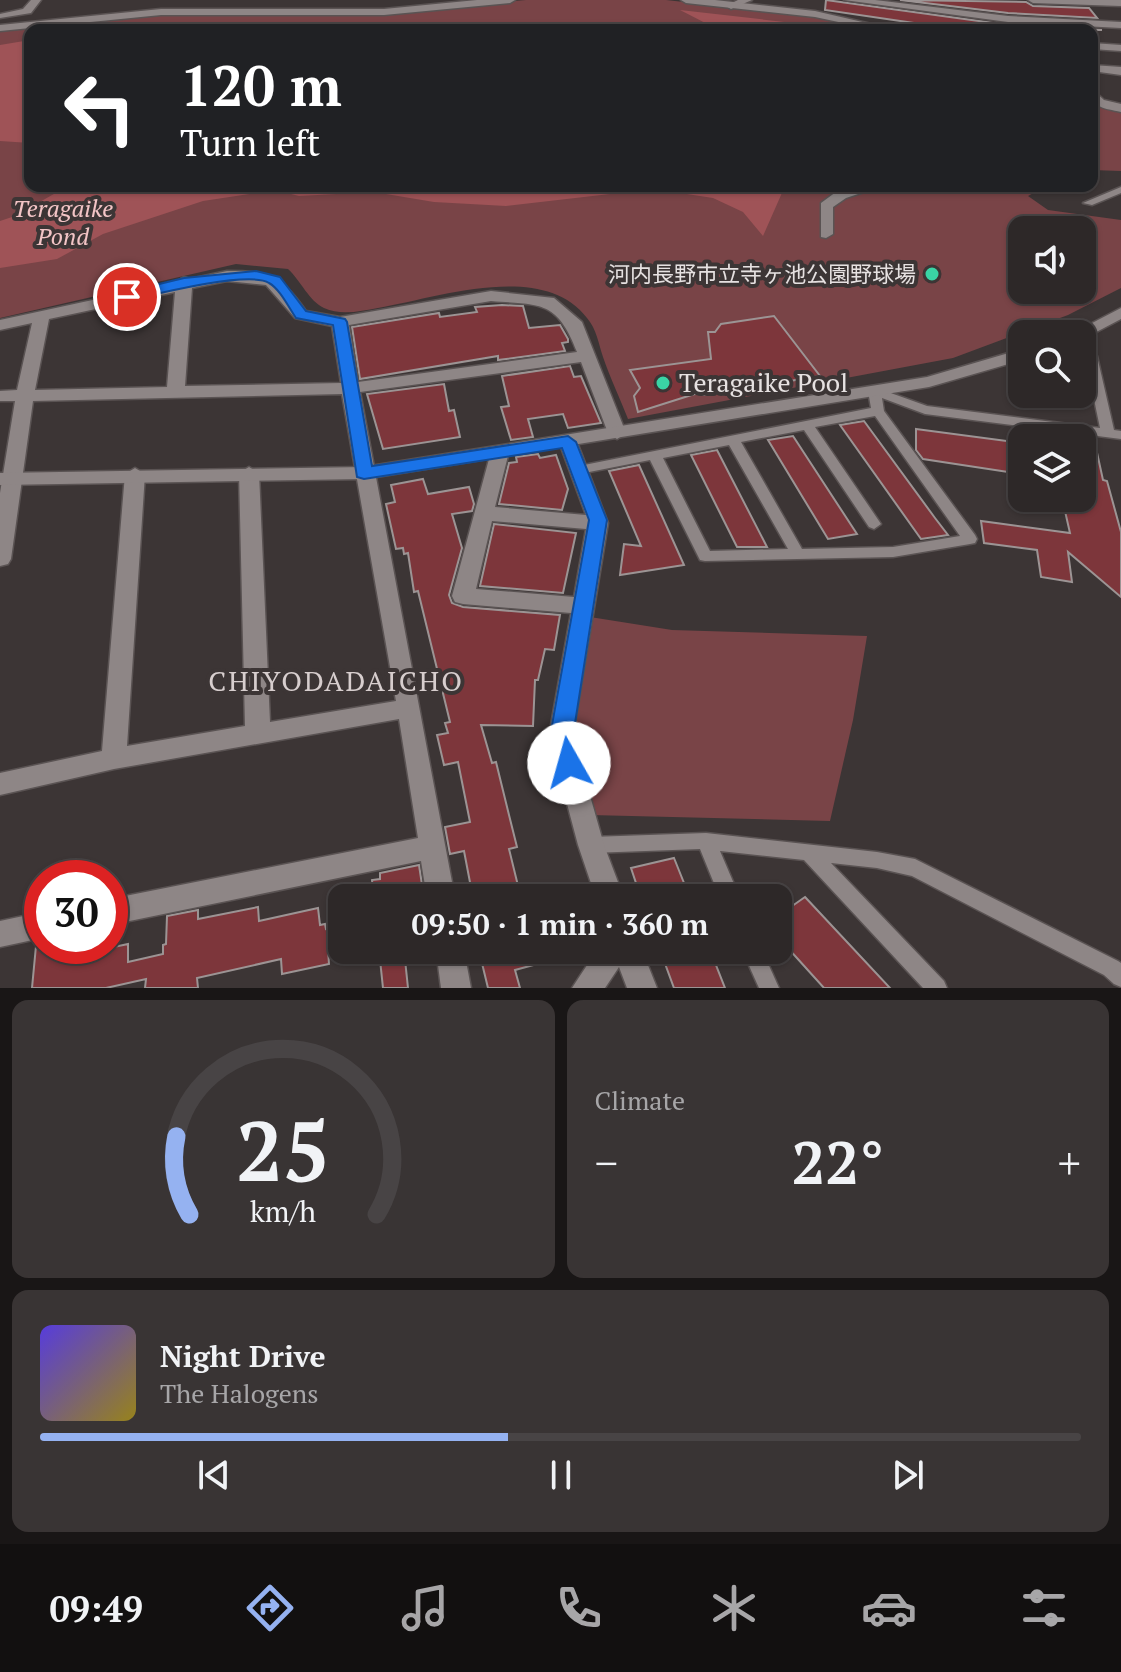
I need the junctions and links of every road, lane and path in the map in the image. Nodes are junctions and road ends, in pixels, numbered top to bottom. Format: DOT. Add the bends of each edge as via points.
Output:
graph roads {
  1 [pos="36,0"];
  2 [pos="510,0"];
  3 [pos="686,0"];
  4 [pos="747,0"];
  5 [pos="849,0"];
  6 [pos="1033,0"];
  7 [pos="1121,3"];
  8 [pos="731,6"];
  9 [pos="1008,15"];
  10 [pos="0,17"];
  11 [pos="40,24"];
  12 [pos="863,24"];
  13 [pos="1001,24"];
  14 [pos="1121,25"];
  15 [pos="24,26"];
  16 [pos="0,28"];
  17 [pos="1098,46"];
  18 [pos="1121,48"];
  19 [pos="1116,70"];
  20 [pos="1121,80"];
  21 [pos="1098,100"];
  22 [pos="1121,108"];
  23 [pos="1121,190"];
  24 [pos="852,192"];
  25 [pos="1088,203"];
  26 [pos="826,234"];
  27 [pos="184,282"];
  28 [pos="1121,313"];
  29 [pos="41,318"];
  30 [pos="340,322"];
  31 [pos="0,325"];
  32 [pos="1096,326"];
  33 [pos="586,356"];
  34 [pos="1008,358"];
  35 [pos="1096,372"];
  36 [pos="353,388"];
  37 [pos="176,390"];
  38 [pos="874,391"];
  39 [pos="25,394"];
  40 [pos="0,396"];
  41 [pos="878,411"];
  42 [pos="807,425"];
  43 [pos="617,433"];
  44 [pos="1115,434"];
  45 [pos="733,440"];
  46 [pos="568,442"];
  47 [pos="499,452"];
  48 [pos="654,454"];
  49 [pos="579,470"];
  50 [pos="249,473"];
  51 [pos="364,473"];
  52 [pos="135,474"];
  53 [pos="7,479"];
  54 [pos="484,513"];
  55 [pos="598,523"];
  56 [pos="874,524"];
  57 [pos="798,554"];
  58 [pos="0,559"];
  59 [pos="585,606"];
  60 [pos="409,708"];
  61 [pos="258,734"];
  62 [pos="114,759"];
  63 [pos="0,784"];
  64 [pos="706,841"];
  65 [pos="591,845"];
  66 [pos="433,847"];
  67 [pos="809,853"];
  68 [pos="439,884"];
  69 [pos="605,884"];
  70 [pos="724,884"];
  71 [pos="128,908"];
  72 [pos="24,929"];
  73 [pos="0,934"];
  74 [pos="452,964"];
  75 [pos="604,964"];
  76 [pos="633,964"];
  77 [pos="758,964"];
  78 [pos="1121,977"];
  79 [pos="456,988"];
  80 [pos="587,988"];
  81 [pos="642,988"];
  82 [pos="769,988"];
  83 [pos="937,988"];
  1 -- 10 [label="street" via="27,11"];
  2 -- 11 [label="street" via="384,12 161,12"];
  3 -- 8 [label="street"];
  4 -- 8 [label="street"];
  5 -- 9 [label="street"];
  6 -- 7 [label="street"];
  8 -- 12 [label="street"];
  9 -- 13 [label="street"];
  9 -- 14 [label="street"];
  15 -- 16 [label="street"];
  17 -- 18 [label="street"];
  19 -- 20 [label="street"];
  21 -- 22 [label="street"];
  23 -- 25 [label="lane"];
  24 -- 26 [label="street" via="826,206"];
  27 -- 29 [label="street"];
  27 -- 30 [label="street" via="256,275 275,280 301,315"];
  27 -- 37 [label="street"];
  28 -- 32 [label="street"];
  29 -- 31 [label="street"];
  29 -- 39 [label="street"];
  30 -- 33 [label="street" via="491,296 548,301 574,322"];
  30 -- 36 [label="street"];
  33 -- 36 [label="street"];
  33 -- 43 [label="street"];
  34 -- 38 [label="street" via="929,382"];
  35 -- 44 [label="lane"];
  36 -- 37 [label="street"];
  36 -- 51 [label="street"];
  37 -- 39 [label="street"];
  38 -- 41 [label="lane"];
  38 -- 43 [label="street"];
  38 -- 44 [label="lane" via="925,410"];
  39 -- 40 [label="street"];
  39 -- 53 [label="street"];
  41 -- 42 [label="lane"];
  41 -- 57 [label="lane" via="970,539 893,552"];
  42 -- 45 [label="lane"];
  42 -- 56 [label="lane"];
  43 -- 46 [label="street"];
  45 -- 48 [label="lane"];
  45 -- 57 [label="lane"];
  46 -- 47 [label="street"];
  46 -- 49 [label="street"];
  47 -- 51 [label="street"];
  47 -- 54 [label="street"];
  48 -- 49 [label="lane"];
  48 -- 57 [label="lane" via="705,556"];
  49 -- 55 [label="street"];
  50 -- 51 [label="street"];
  50 -- 52 [label="street"];
  50 -- 61 [label="street"];
  51 -- 60 [label="street"];
  52 -- 53 [label="street"];
  52 -- 62 [label="street"];
  53 -- 58 [label="street"];
  54 -- 55 [label="street"];
  54 -- 59 [label="street" via="463,596"];
  55 -- 59 [label="street"];
  59 -- 65 [label="street" via="561,736"];
  60 -- 61 [label="street"];
  60 -- 66 [label="street"];
  61 -- 62 [label="street"];
  62 -- 63 [label="street"];
  64 -- 65 [label="lane"];
  64 -- 67 [label="lane"];
  64 -- 70 [label="lane"];
  65 -- 69 [label="street"];
  66 -- 68 [label="street"];
  66 -- 71 [label="street"];
  67 -- 78 [label="lane" via="915,868"];
  67 -- 83 [label="lane"];
  72 -- 73 [label="street"];
  74 -- 79 [label="street"];
  75 -- 80 [label="street"];
  76 -- 81 [label="street"];
  77 -- 82 [label="lane"];
}
